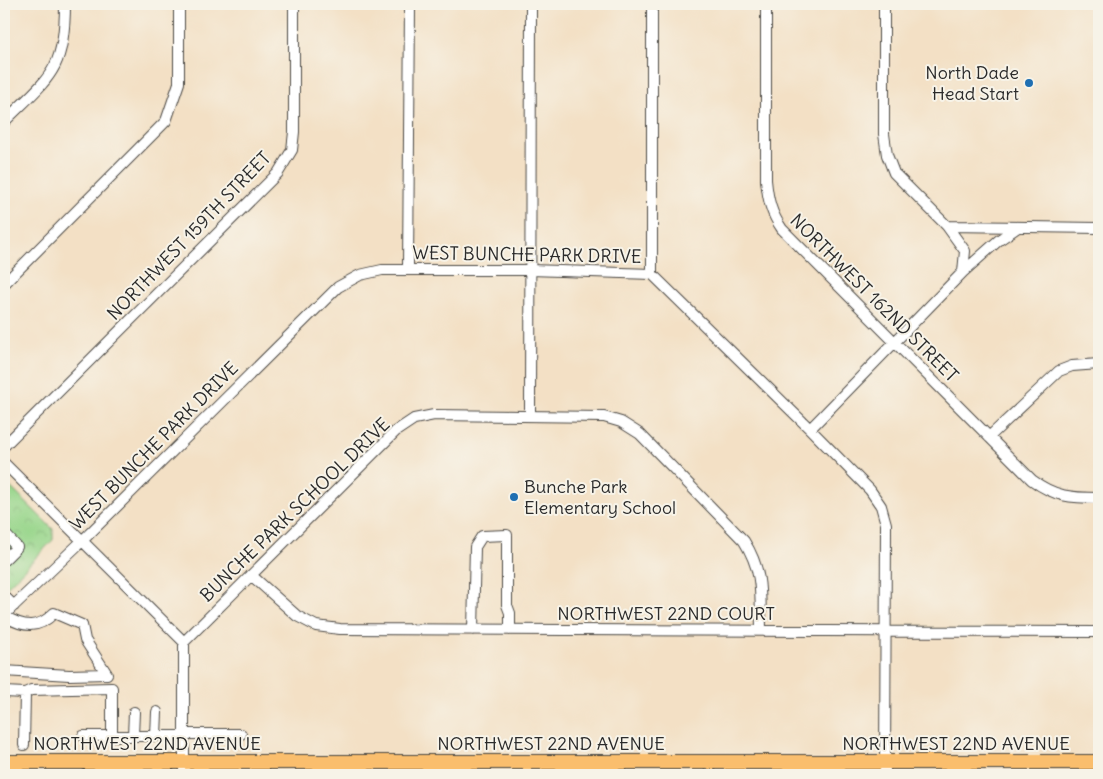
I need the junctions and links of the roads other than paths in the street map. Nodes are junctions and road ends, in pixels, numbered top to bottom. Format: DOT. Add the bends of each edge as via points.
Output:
graph roads {
  1 [pos="65,4"];
  2 [pos="179,4"];
  3 [pos="294,4"];
  4 [pos="410,4"];
  5 [pos="531,4"];
  6 [pos="652,4"];
  7 [pos="766,4"];
  8 [pos="884,4"];
  9 [pos="4,122"];
  10 [pos="947,226"];
  11 [pos="965,226"];
  12 [pos="996,226"];
  13 [pos="1018,227"];
  14 [pos="1099,228"];
  15 [pos="999,240"];
  16 [pos="958,242"];
  17 [pos="965,251"];
  18 [pos="982,254"];
  19 [pos="408,269"];
  20 [pos="530,270"];
  21 [pos="963,272"];
  22 [pos="652,274"];
  23 [pos="4,284"];
  24 [pos="894,341"];
  25 [pos="1099,364"];
  26 [pos="530,414"];
  27 [pos="810,429"];
  28 [pos="989,436"];
  29 [pos="4,446"];
  30 [pos="4,463"];
  31 [pos="1099,498"];
  32 [pos="4,533"];
  33 [pos="82,541"];
  34 [pos="4,560"];
  35 [pos="251,575"];
  36 [pos="4,596"];
  37 [pos="14,606"];
  38 [pos="4,616"];
  39 [pos="473,630"];
  40 [pos="510,630"];
  41 [pos="761,630"];
  42 [pos="885,632"];
  43 [pos="1099,632"];
  44 [pos="184,642"];
  45 [pos="4,671"];
  46 [pos="4,692"];
  47 [pos="24,692"];
  48 [pos="134,712"];
  49 [pos="157,712"];
  50 [pos="241,734"];
  51 [pos="183,735"];
  52 [pos="83,736"];
  53 [pos="112,736"];
  54 [pos="133,736"];
  55 [pos="156,736"];
  56 [pos="24,745"];
  57 [pos="4,762"];
  58 [pos="1099,762"];
  59 [pos="184,769"];
  60 [pos="885,769"];
  1 -- 9 [label="street" via="65,31 60,56 52,73"];
  2 -- 23 [label="street" via="179,83 166,122"];
  3 -- 29 [label="street, NORTHWEST 159TH STREET" via="294,132 292,150 278,173"];
  4 -- 19 [label="street"];
  5 -- 20 [label="street"];
  6 -- 22 [label="street"];
  7 -- 24 [label="street, NORTHWEST 162ND STREET" via="766,180 773,217"];
  8 -- 10 [label="street" via="884,134 887,155 894,173"];
  10 -- 11 [label="street"];
  10 -- 16 [label="street"];
  11 -- 12 [label="street"];
  11 -- 16 [label="street" via="959,233"];
  12 -- 13 [label="street"];
  12 -- 15 [label="street"];
  13 -- 14 [label="street"];
  13 -- 15 [label="street"];
  15 -- 18 [label="street"];
  16 -- 17 [label="street"];
  17 -- 18 [label="street"];
  17 -- 21 [label="street"];
  18 -- 21 [label="street"];
  19 -- 20 [label="street, WEST BUNCHE PARK DRIVE"];
  19 -- 33 [label="street, WEST BUNCHE PARK DRIVE" via="360,275 338,287"];
  20 -- 22 [label="street, WEST BUNCHE PARK DRIVE"];
  20 -- 26 [label="street"];
  21 -- 24 [label="street"];
  22 -- 27 [label="street, WEST BUNCHE PARK DRIVE"];
  24 -- 27 [label="street"];
  24 -- 28 [label="street, NORTHWEST 162ND STREET"];
  25 -- 28 [label="street" via="1072,366 1059,371"];
  26 -- 35 [label="street, BUNCHE PARK SCHOOL DRIVE" via="434,415 414,420 396,431"];
  26 -- 41 [label="street, BUNCHE PARK SCHOOL DRIVE" via="604,417 621,422 640,434 744,542 755,559 760,579"];
  27 -- 42 [label="street, WEST BUNCHE PARK DRIVE" via="870,490 881,506 886,524"];
  28 -- 31 [label="street, NORTHWEST 162ND STREET" via="1047,492"];
  30 -- 33 [label="street"];
  32 -- 34 [label="street" via="17,547"];
  33 -- 37 [label="street, WEST BUNCHE PARK DRIVE"];
  33 -- 44 [label="street"];
  35 -- 39 [label="street, NORTHWEST 22ND COURT" via="297,616 316,626 340,630"];
  35 -- 44 [label="street, BUNCHE PARK SCHOOL DRIVE"];
  36 -- 37 [label="street"];
  37 -- 38 [label="street, WEST BUNCHE PARK DRIVE"];
  38 -- 45 [label="street" via="19,625 28,626 46,622 54,613 82,625 85,640 107,674"];
  39 -- 40 [label="street, NORTHWEST 22ND COURT"];
  39 -- 40 [label="street" via="474,547 482,536 507,536"];
  40 -- 41 [label="street, NORTHWEST 22ND COURT"];
  41 -- 42 [label="street, NORTHWEST 22ND COURT"];
  42 -- 43 [label="street, NORTHWEST 22ND COURT"];
  42 -- 60 [label="street, WEST BUNCHE PARK DRIVE"];
  44 -- 51 [label="street"];
  46 -- 47 [label="street"];
  47 -- 53 [label="street" via="112,688"];
  47 -- 56 [label="street"];
  48 -- 54 [label="street"];
  49 -- 55 [label="street"];
  50 -- 51 [label="street"];
  51 -- 55 [label="street"];
  51 -- 59 [label="street"];
  52 -- 53 [label="street"];
  53 -- 54 [label="street"];
  54 -- 55 [label="street"];
  57 -- 59 [label="main road, NORTHWEST 22ND AVENUE"];
  58 -- 60 [label="main road, NORTHWEST 22ND AVENUE"];
  59 -- 60 [label="main road, NORTHWEST 22ND AVENUE"];
}
